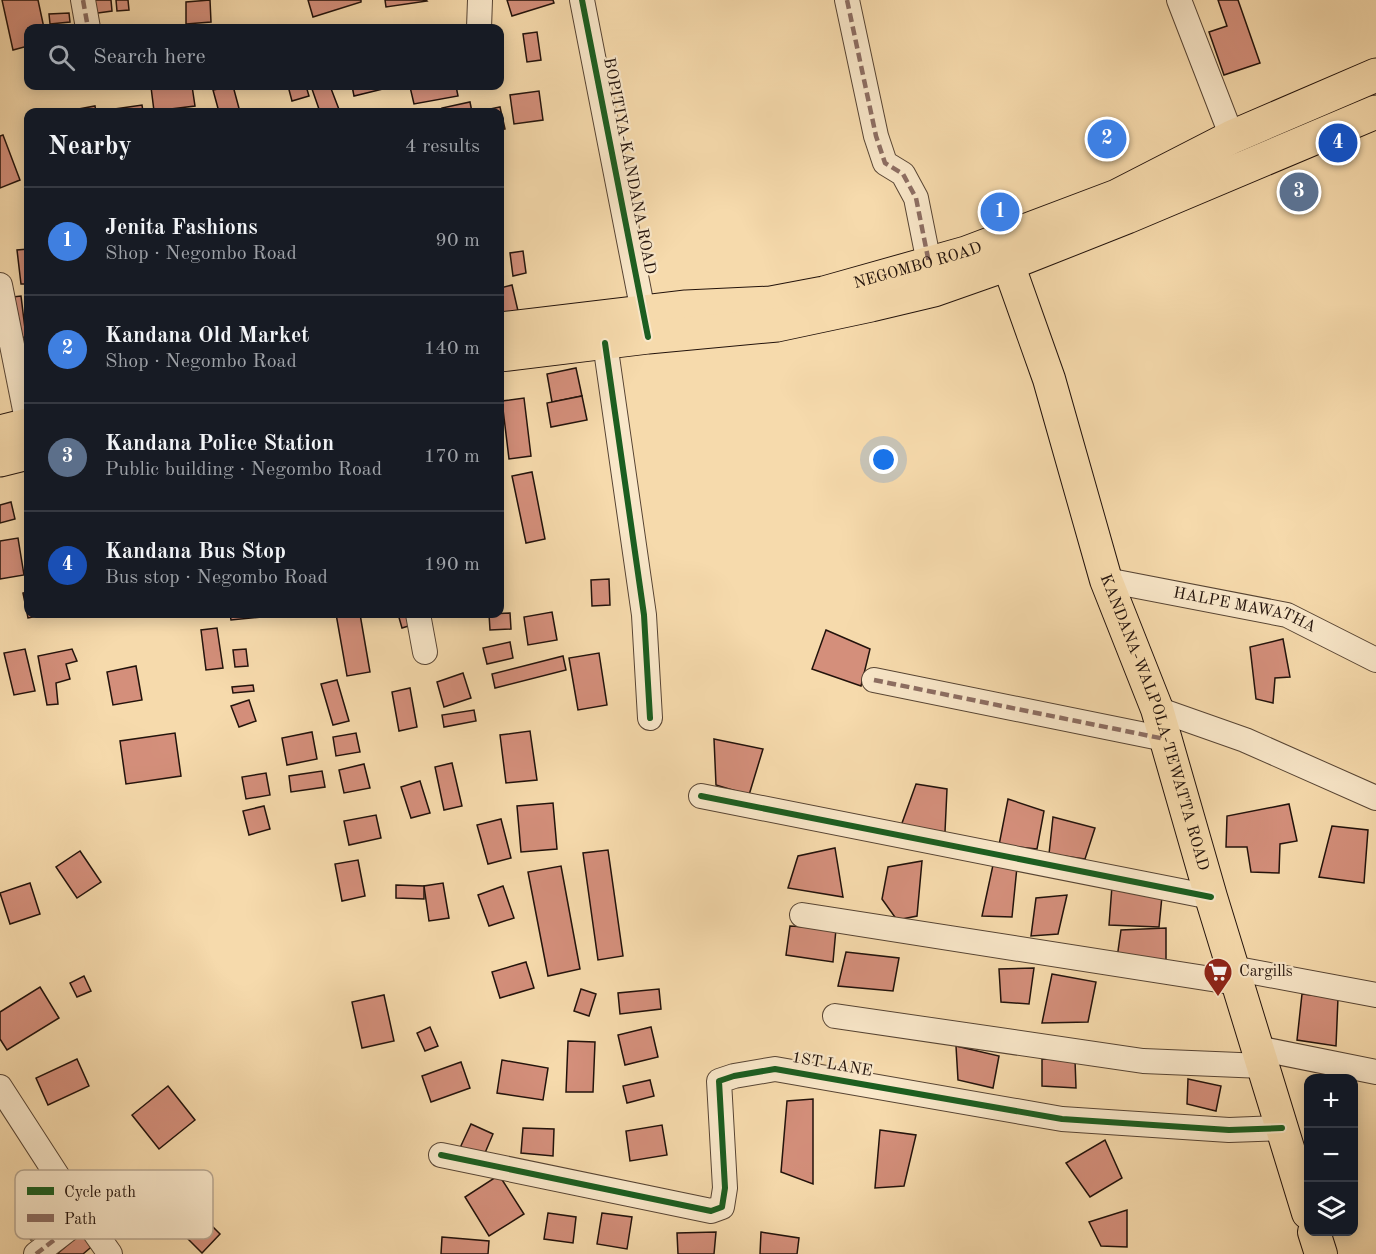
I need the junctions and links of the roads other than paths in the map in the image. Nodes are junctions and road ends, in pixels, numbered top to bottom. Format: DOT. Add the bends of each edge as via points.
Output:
graph roads {
  1 [pos="83,0"];
  2 [pos="480,0"];
  3 [pos="582,0"];
  4 [pos="847,0"];
  5 [pos="1179,0"];
  6 [pos="87,24"];
  7 [pos="479,24"];
  8 [pos="1376,75"];
  9 [pos="1376,112"];
  10 [pos="1232,137"];
  11 [pos="1004,253"];
  12 [pos="929,263"];
  13 [pos="0,285"];
  14 [pos="646,325"];
  15 [pos="504,329"];
  16 [pos="605,343"];
  17 [pos="504,355"];
  18 [pos="24,405"];
  19 [pos="24,426"];
  20 [pos="0,432"];
  21 [pos="24,454"];
  22 [pos="0,460"];
  23 [pos="1106,580"];
  24 [pos="419,618"];
  25 [pos="425,652"];
  26 [pos="1376,660"];
  27 [pos="874,680"];
  28 [pos="1157,710"];
  29 [pos="650,718"];
  30 [pos="1165,739"];
  31 [pos="701,796"];
  32 [pos="1376,798"];
  33 [pos="1210,897"];
  34 [pos="802,915"];
  35 [pos="1235,975"];
  36 [pos="1376,995"];
  37 [pos="834,1016"];
  38 [pos="1260,1057"];
  39 [pos="1376,1072"];
  40 [pos="0,1087"];
  41 [pos="1282,1128"];
  42 [pos="441,1155"];
  43 [pos="54,1170"];
  44 [pos="1304,1201"];
  45 [pos="1315,1236"];
  46 [pos="55,1239"];
  47 [pos="100,1239"];
  48 [pos="36,1254"];
  49 [pos="110,1254"];
  50 [pos="1321,1254"];
  1 -- 6 [label="street"];
  2 -- 7 [label="street"];
  3 -- 14 [label="street, BOPITIYA-KANDANA ROAD"];
  4 -- 12 [label="street" via="876,136 885,163 903,174 916,198"];
  5 -- 10 [label="street"];
  8 -- 10 [label="highway, NEGOMBO ROAD"];
  9 -- 11 [label="highway, NEGOMBO ROAD" via="1127,217"];
  10 -- 11 [label="highway, NEGOMBO ROAD"];
  11 -- 12 [label="highway, NEGOMBO ROAD"];
  11 -- 14 [label="highway, NEGOMBO ROAD" via="934,290 822,316 777,325"];
  11 -- 23 [label="main road, KANDANA-WALPOLA-TEWATTA ROAD" via="1049,379"];
  12 -- 14 [label="highway, NEGOMBO ROAD" via="824,293 771,303 686,307"];
  13 -- 18 [label="street"];
  14 -- 15 [label="highway, NEGOMBO ROAD"];
  14 -- 16 [label="highway, NEGOMBO ROAD"];
  16 -- 17 [label="highway, NEGOMBO ROAD"];
  16 -- 29 [label="street" via="644,615"];
  19 -- 20 [label="highway"];
  21 -- 22 [label="highway"];
  23 -- 26 [label="street, HALPE MAWATHA" via="1287,615"];
  23 -- 28 [label="main road, KANDANA-WALPOLA-TEWATTA ROAD"];
  24 -- 25 [label="street"];
  27 -- 30 [label="street"];
  28 -- 30 [label="main road, KANDANA-WALPOLA-TEWATTA ROAD"];
  28 -- 32 [label="street" via="1245,740"];
  30 -- 33 [label="main road, KANDANA-WALPOLA-TEWATTA ROAD"];
  31 -- 33 [label="street"];
  33 -- 35 [label="main road, KANDANA-WALPOLA-TEWATTA ROAD"];
  34 -- 35 [label="street"];
  35 -- 36 [label="street"];
  35 -- 38 [label="main road, KANDANA-WALPOLA-TEWATTA ROAD"];
  37 -- 38 [label="street" via="1143,1061"];
  38 -- 39 [label="street"];
  38 -- 41 [label="main road, KANDANA-WALPOLA-TEWATTA ROAD"];
  40 -- 43 [label="street"];
  41 -- 42 [label="street, 1ST LANE" via="1229,1130 1062,1119 775,1069 719,1082 725,1188 722,1207 711,1212"];
  41 -- 44 [label="main road, KANDANA-WALPOLA-TEWATTA ROAD"];
  45 -- 50 [label="main road"];
  46 -- 48 [label="street"];
  47 -- 49 [label="street"];
}
